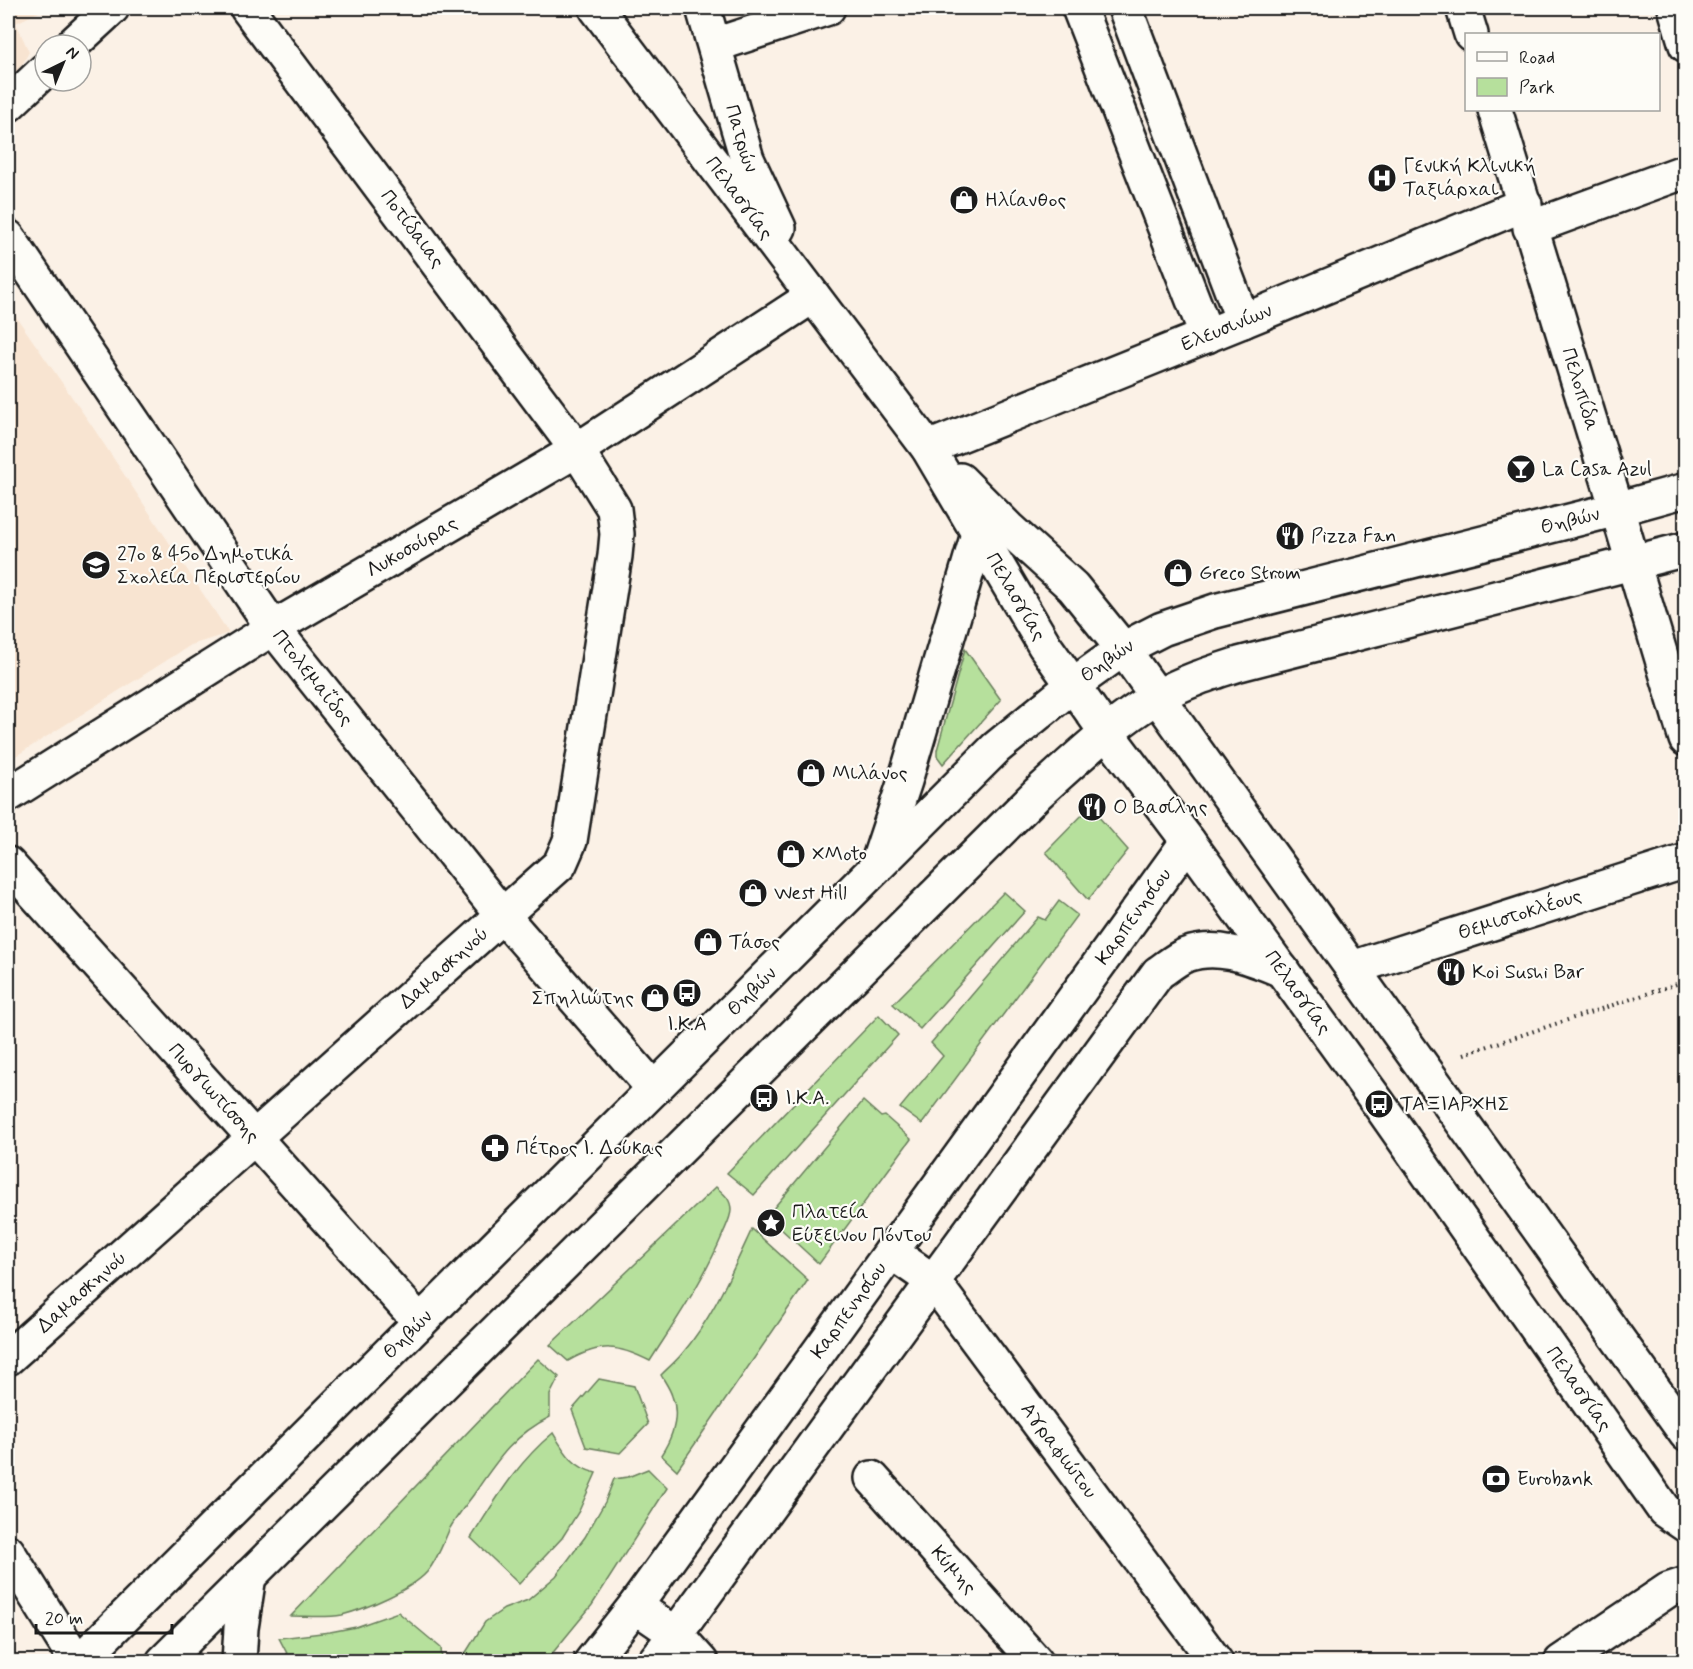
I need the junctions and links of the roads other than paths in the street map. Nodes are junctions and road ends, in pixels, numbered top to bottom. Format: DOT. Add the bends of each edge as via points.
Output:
graph roads {
  1 [pos="112,8"];
  2 [pos="247,8"];
  3 [pos="596,8"];
  4 [pos="703,8"];
  5 [pos="828,8"];
  6 [pos="1079,8"];
  7 [pos="1125,8"];
  8 [pos="1463,8"];
  9 [pos="1675,8"];
  10 [pos="85,33"];
  11 [pos="1471,33"];
  12 [pos="715,45"];
  13 [pos="1686,45"];
  14 [pos="33,81"];
  15 [pos="8,105"];
  16 [pos="1495,111"];
  17 [pos="1686,171"];
  18 [pos="1527,216"];
  19 [pos="8,237"];
  20 [pos="813,296"];
  21 [pos="1243,321"];
  22 [pos="1208,336"];
  23 [pos="928,448"];
  24 [pos="577,450"];
  25 [pos="1686,490"];
  26 [pos="1617,509"];
  27 [pos="978,534"];
  28 [pos="1686,549"];
  29 [pos="1633,564"];
  30 [pos="273,628"];
  31 [pos="1123,649"];
  32 [pos="1073,685"];
  33 [pos="1157,697"];
  34 [pos="1106,732"];
  35 [pos="1686,739"];
  36 [pos="8,795"];
  37 [pos="1188,841"];
  38 [pos="1686,861"];
  39 [pos="8,864"];
  40 [pos="877,867"];
  41 [pos="503,916"];
  42 [pos="1352,968"];
  43 [pos="1282,970"];
  44 [pos="654,1089"];
  45 [pos="255,1137"];
  46 [pos="891,1252"];
  47 [pos="933,1281"];
  48 [pos="420,1322"];
  49 [pos="8,1358"];
  50 [pos="1686,1434"];
  51 [pos="872,1478"];
  52 [pos="1686,1525"];
  53 [pos="8,1552"];
  54 [pos="249,1576"];
  55 [pos="1686,1584"];
  56 [pos="636,1606"];
  57 [pos="676,1634"];
  58 [pos="78,1662"];
  59 [pos="162,1662"];
  60 [pos="239,1662"];
  61 [pos="591,1662"];
  62 [pos="654,1662"];
  63 [pos="701,1662"];
  64 [pos="1036,1662"];
  65 [pos="1215,1662"];
  66 [pos="1561,1662"];
  1 -- 10 [label="street"];
  2 -- 24 [label="street, Ποτίδαιας"];
  3 -- 20 [label="street, Πελασγίας"];
  4 -- 12 [label="street, Πατρών"];
  5 -- 12 [label="street"];
  6 -- 22 [label="street"];
  7 -- 21 [label="street"];
  8 -- 11 [label="street"];
  9 -- 13 [label="street"];
  12 -- 20 [label="street, Πατρών" via="747,159"];
  14 -- 15 [label="street"];
  16 -- 18 [label="street, Πελοπίδα"];
  17 -- 18 [label="street, Ελευσινίων"];
  18 -- 21 [label="street, Ελευσινίων"];
  18 -- 26 [label="street, Πελοπίδα"];
  19 -- 30 [label="street, Πτολεμαΐδος"];
  20 -- 23 [label="street, Πελασγίας"];
  20 -- 24 [label="street, Λυκοσούρας"];
  21 -- 22 [label="street, Ελευσινίων"];
  22 -- 23 [label="street, Ελευσινίων"];
  23 -- 27 [label="street, Πελασγίας"];
  23 -- 31 [label="street, Πελασγίας" via="1073,587"];
  24 -- 30 [label="street, Λυκοσούρας"];
  24 -- 41 [label="street, Δαμασκηνού" via="614,509 617,534 570,841 560,864"];
  25 -- 26 [label="street, Θηβών"];
  26 -- 29 [label="street, Πελοπίδα"];
  26 -- 31 [label="street, Θηβών" via="1215,612 1162,629"];
  27 -- 32 [label="street, Πελασγίας"];
  27 -- 40 [label="street"];
  28 -- 29 [label="street"];
  29 -- 33 [label="street" via="1239,664 1198,677"];
  29 -- 35 [label="street, Πελοπίδα"];
  30 -- 36 [label="street, Λυκοσούρας"];
  30 -- 41 [label="street, Πτολεμαΐδος"];
  31 -- 32 [label="street, Θηβών"];
  31 -- 33 [label="street, Πελασγίας"];
  32 -- 34 [label="street, Πελασγίας"];
  32 -- 40 [label="street, Θηβών" via="996,748"];
  33 -- 34 [label="street"];
  33 -- 42 [label="street, Πελασγίας"];
  34 -- 37 [label="street, Πελασγίας"];
  34 -- 54 [label="street" via="1021,810"];
  37 -- 43 [label="street, Πελασγίας"];
  37 -- 46 [label="street, Καρπενησίου"];
  38 -- 42 [label="street, Θεμιστοκλέους"];
  39 -- 45 [label="street, Πυργιωτίσσης"];
  40 -- 44 [label="street, Θηβών"];
  41 -- 44 [label="street, Πτολεμαΐδος"];
  41 -- 45 [label="street, Δαμασκηνού"];
  42 -- 50 [label="street, Πελασγίας"];
  43 -- 47 [label="street" via="1241,954 1212,950 1186,955 1158,973"];
  43 -- 52 [label="street, Πελασγίας" via="1664,1510"];
  44 -- 48 [label="street, Θηβών"];
  45 -- 48 [label="street, Πυργιωτίσσης"];
  45 -- 49 [label="street, Δαμασκηνού"];
  46 -- 47 [label="street, Αγραφιώτου"];
  46 -- 56 [label="street, Καρπενησίου"];
  47 -- 57 [label="street"];
  47 -- 65 [label="street, Αγραφιώτου"];
  48 -- 58 [label="street, Θηβών"];
  51 -- 64 [label="street, Κύμης"];
  53 -- 58 [label="street"];
  54 -- 59 [label="street"];
  54 -- 60 [label="street"];
  55 -- 66 [label="street" via="1668,1590"];
  56 -- 57 [label="street"];
  56 -- 61 [label="street, Καρπενησίου"];
  57 -- 62 [label="street"];
  57 -- 63 [label="street"];
}
